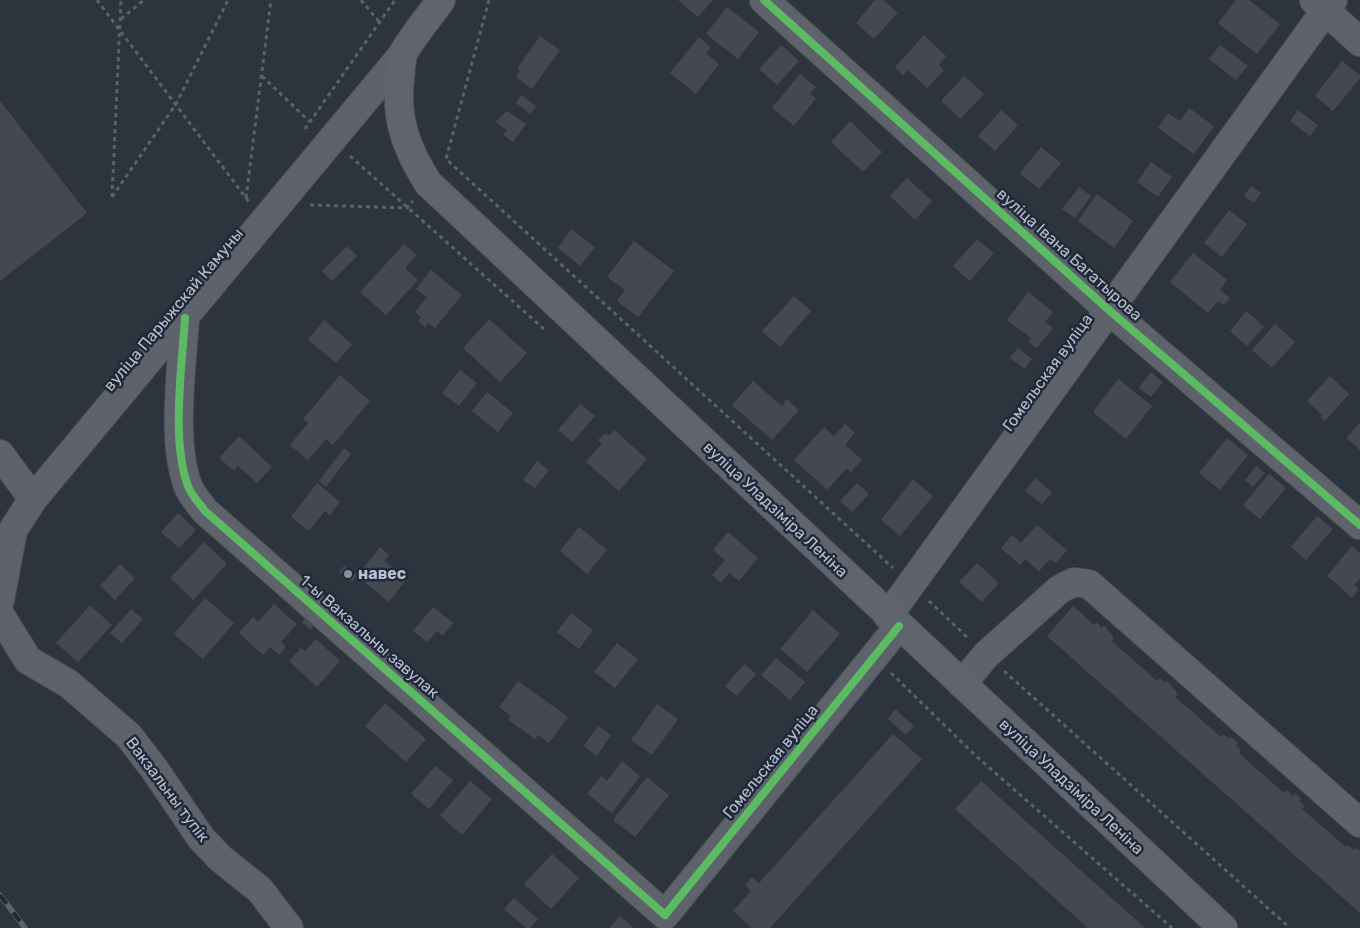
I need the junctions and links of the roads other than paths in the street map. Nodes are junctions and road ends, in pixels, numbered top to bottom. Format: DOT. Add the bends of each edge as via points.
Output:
graph roads {
  1 [pos="441,0"];
  2 [pos="764,0"];
  3 [pos="1324,4"];
  4 [pos="1360,42"];
  5 [pos="403,54"];
  6 [pos="1110,311"];
  7 [pos="185,318"];
  8 [pos="0,454"];
  9 [pos="33,499"];
  10 [pos="1360,525"];
  11 [pos="7,526"];
  12 [pos="0,600"];
  13 [pos="0,615"];
  14 [pos="894,621"];
  15 [pos="962,684"];
  16 [pos="1360,824"];
  17 [pos="665,921"];
  18 [pos="289,928"];
  19 [pos="1223,928"];
  1 -- 5 [label="main road, вуліца Парыжскай Камуны"];
  2 -- 6 [label="street, вуліца Івана Багатырова"];
  3 -- 4 [label="street"];
  3 -- 6 [label="street, Гомельская вуліца"];
  5 -- 7 [label="street, вуліца Парыжскай Камуны"];
  5 -- 14 [label="main road, вуліца Уладзіміра Леніна" via="399,116 413,159 428,183"];
  6 -- 10 [label="street, вуліца Івана Багатырова"];
  6 -- 14 [label="street, Гомельская вуліца" via="911,584"];
  7 -- 9 [label="street, вуліца Парыжскай Камуны"];
  7 -- 17 [label="street, 1-ы Вакзальны завулак" via="180,420 182,458 188,487 205,511"];
  8 -- 9 [label="street"];
  9 -- 11 [label="street, вуліца Парыжскай Камуны"];
  11 -- 12 [label="street, вуліца Парыжскай Камуны"];
  13 -- 18 [label="street, Вакзальны тупік" via="28,660 69,684 129,736 201,838 260,890"];
  14 -- 15 [label="main road, вуліца Уладзіміра Леніна"];
  14 -- 17 [label="street, Гомельская вуліца" via="874,657"];
  15 -- 16 [label="street" via="986,655 1060,589 1074,582 1089,584"];
  15 -- 19 [label="main road, вуліца Уладзіміра Леніна"];
}
